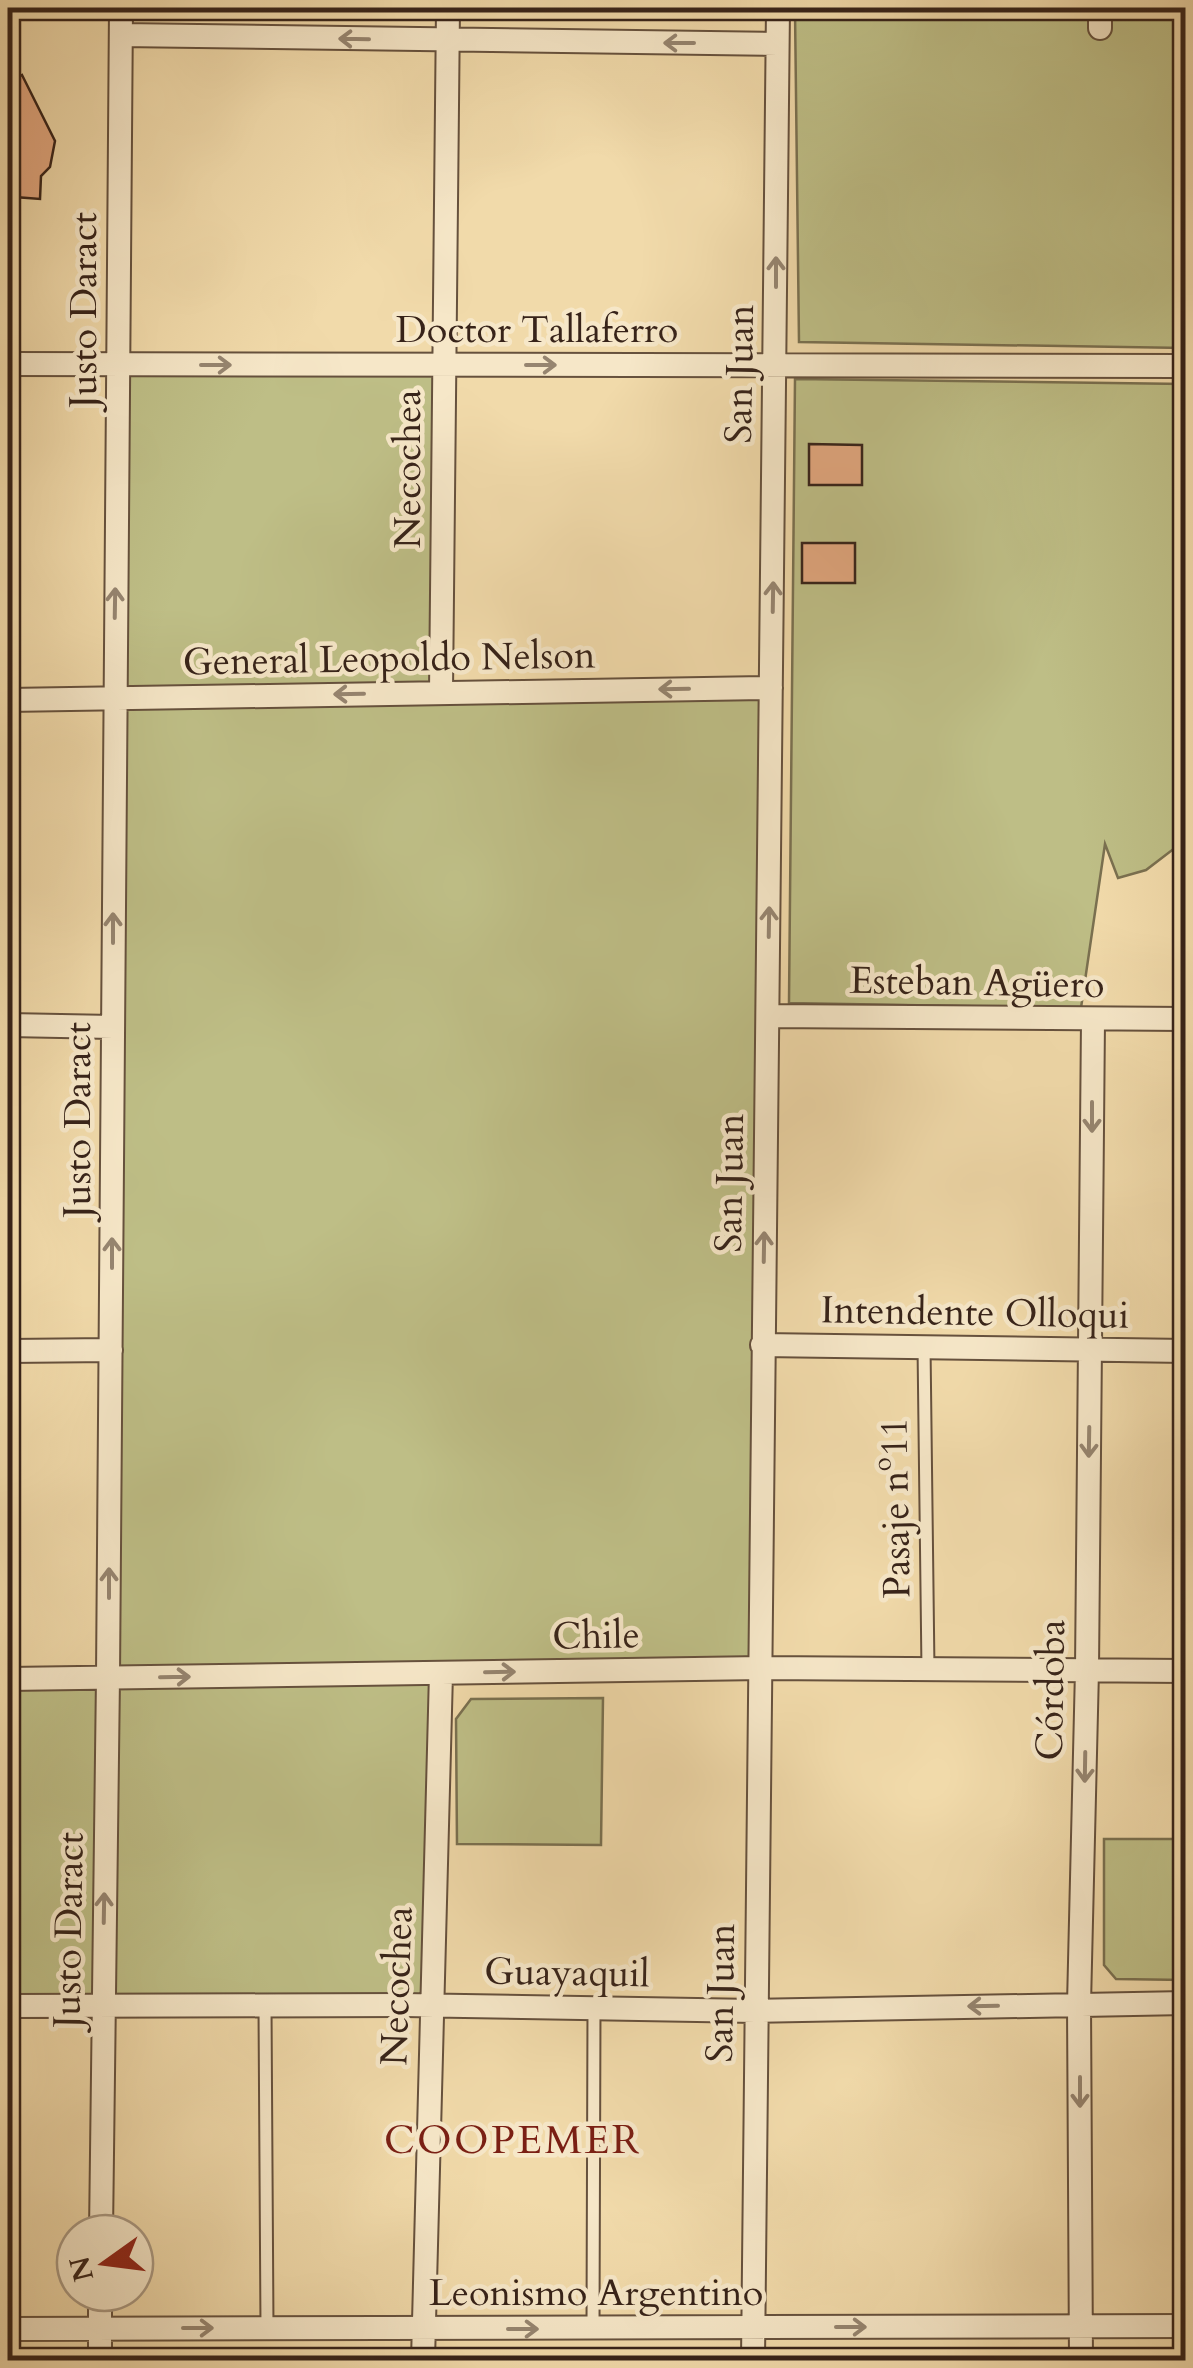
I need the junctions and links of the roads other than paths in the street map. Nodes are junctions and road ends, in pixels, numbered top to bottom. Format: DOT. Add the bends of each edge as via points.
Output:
graph roads {
  1 [pos="121,8"];
  2 [pos="448,8"];
  3 [pos="778,8"];
  4 [pos="120,35"];
  5 [pos="447,41"];
  6 [pos="777,44"];
  7 [pos="775,363"];
  8 [pos="8,364"];
  9 [pos="119,364"];
  10 [pos="444,365"];
  11 [pos="1186,366"];
  12 [pos="771,688"];
  13 [pos="442,692"];
  14 [pos="114,698"];
  15 [pos="8,700"];
  16 [pos="768,1016"];
  17 [pos="1186,1019"];
  18 [pos="1092,1020"];
  19 [pos="8,1025"];
  20 [pos="114,1027"];
  21 [pos="762,1344"];
  22 [pos="924,1346"];
  23 [pos="111,1350"];
  24 [pos="1090,1350"];
  25 [pos="8,1351"];
  26 [pos="1186,1352"];
  27 [pos="762,1668"];
  28 [pos="928,1670"];
  29 [pos="1087,1670"];
  30 [pos="1186,1672"];
  31 [pos="441,1674"];
  32 [pos="108,1677"];
  33 [pos="8,1679"];
  34 [pos="1186,2003"];
  35 [pos="1079,2004"];
  36 [pos="8,2006"];
  37 [pos="102,2006"];
  38 [pos="431,2006"];
  39 [pos="265,2007"];
  40 [pos="594,2009"];
  41 [pos="755,2012"];
  42 [pos="101,2213"];
  43 [pos="100,2313"];
  44 [pos="1082,2326"];
  45 [pos="1186,2326"];
  46 [pos="754,2327"];
  47 [pos="100,2328"];
  48 [pos="267,2328"];
  49 [pos="593,2328"];
  50 [pos="424,2329"];
  51 [pos="8,2330"];
  52 [pos="100,2360"];
  53 [pos="423,2360"];
  54 [pos="753,2360"];
  55 [pos="1081,2360"];
  1 -- 4 [label="street, Justo Daract"];
  2 -- 5 [label="street, Necochea"];
  3 -- 6 [label="street, San Juan"];
  5 -- 4 [label="street, one-way"];
  4 -- 9 [label="street, Justo Daract"];
  6 -- 5 [label="street, one-way"];
  5 -- 10 [label="street, Necochea"];
  7 -- 6 [label="street, San Juan, one-way"];
  10 -- 7 [label="street, Doctor Tallaferro, one-way"];
  7 -- 11 [label="street, Doctor Tallaferro"];
  12 -- 7 [label="street, San Juan, one-way"];
  8 -- 9 [label="street, Doctor Tallaferro"];
  9 -- 10 [label="street, Doctor Tallaferro, one-way"];
  14 -- 9 [label="street, Justo Daract, one-way"];
  10 -- 13 [label="street, Necochea"];
  12 -- 13 [label="street, General Leopoldo Nelson, one-way"];
  16 -- 12 [label="street, San Juan, one-way"];
  13 -- 14 [label="street, General Leopoldo Nelson, one-way"];
  14 -- 15 [label="street, General Leopoldo Nelson"];
  20 -- 14 [label="street, Justo Daract, one-way"];
  16 -- 18 [label="street, Esteban Agüero"];
  21 -- 16 [label="street, San Juan, one-way"];
  17 -- 18 [label="street, Esteban Agüero"];
  18 -- 24 [label="street, Córdoba, one-way"];
  19 -- 20 [label="street"];
  23 -- 20 [label="street, Justo Daract, one-way"];
  21 -- 22 [label="street, Intendente Olloqui"];
  21 -- 27 [label="street, San Juan"];
  22 -- 24 [label="street, Intendente Olloqui"];
  22 -- 28 [label="lane, Pasaje nº11"];
  23 -- 25 [label="street"];
  32 -- 23 [label="street, Justo Daract, one-way"];
  24 -- 26 [label="street, Intendente Olloqui"];
  24 -- 29 [label="street, Córdoba, one-way"];
  27 -- 28 [label="street, Chile"];
  31 -- 27 [label="street, Chile, one-way"];
  27 -- 41 [label="street, San Juan"];
  28 -- 29 [label="street, Chile"];
  29 -- 30 [label="street, Chile"];
  29 -- 35 [label="street, Córdoba, one-way"];
  32 -- 31 [label="street, Chile, one-way"];
  31 -- 38 [label="street, Necochea"];
  32 -- 33 [label="street, Chile"];
  37 -- 32 [label="street, Justo Daract, one-way"];
  34 -- 35 [label="street, Guayaquil"];
  35 -- 41 [label="street, Guayaquil, one-way"];
  35 -- 44 [label="street, Córdoba, one-way"];
  36 -- 37 [label="street, Guayaquil"];
  37 -- 39 [label="street, Guayaquil"];
  37 -- 42 [label="street, Justo Daract"];
  38 -- 39 [label="street, Guayaquil"];
  38 -- 40 [label="street, Guayaquil"];
  38 -- 50 [label="street, Necochea"];
  39 -- 48 [label="lane"];
  40 -- 41 [label="street, Guayaquil"];
  40 -- 49 [label="lane"];
  41 -- 46 [label="street, San Juan"];
  43 -- 47 [label="street"];
  44 -- 45 [label="street, Leonismo Argentino"];
  46 -- 44 [label="street, Leonismo Argentino, one-way"];
  44 -- 55 [label="street, Córdoba"];
  46 -- 49 [label="street, Leonismo Argentino"];
  46 -- 54 [label="street, San Juan"];
  47 -- 48 [label="street, Leonismo Argentino, one-way"];
  47 -- 51 [label="street, Leonismo Argentino"];
  47 -- 52 [label="street"];
  48 -- 50 [label="street, Leonismo Argentino"];
  50 -- 49 [label="street, Leonismo Argentino, one-way"];
  50 -- 53 [label="street, Necochea"];
}
